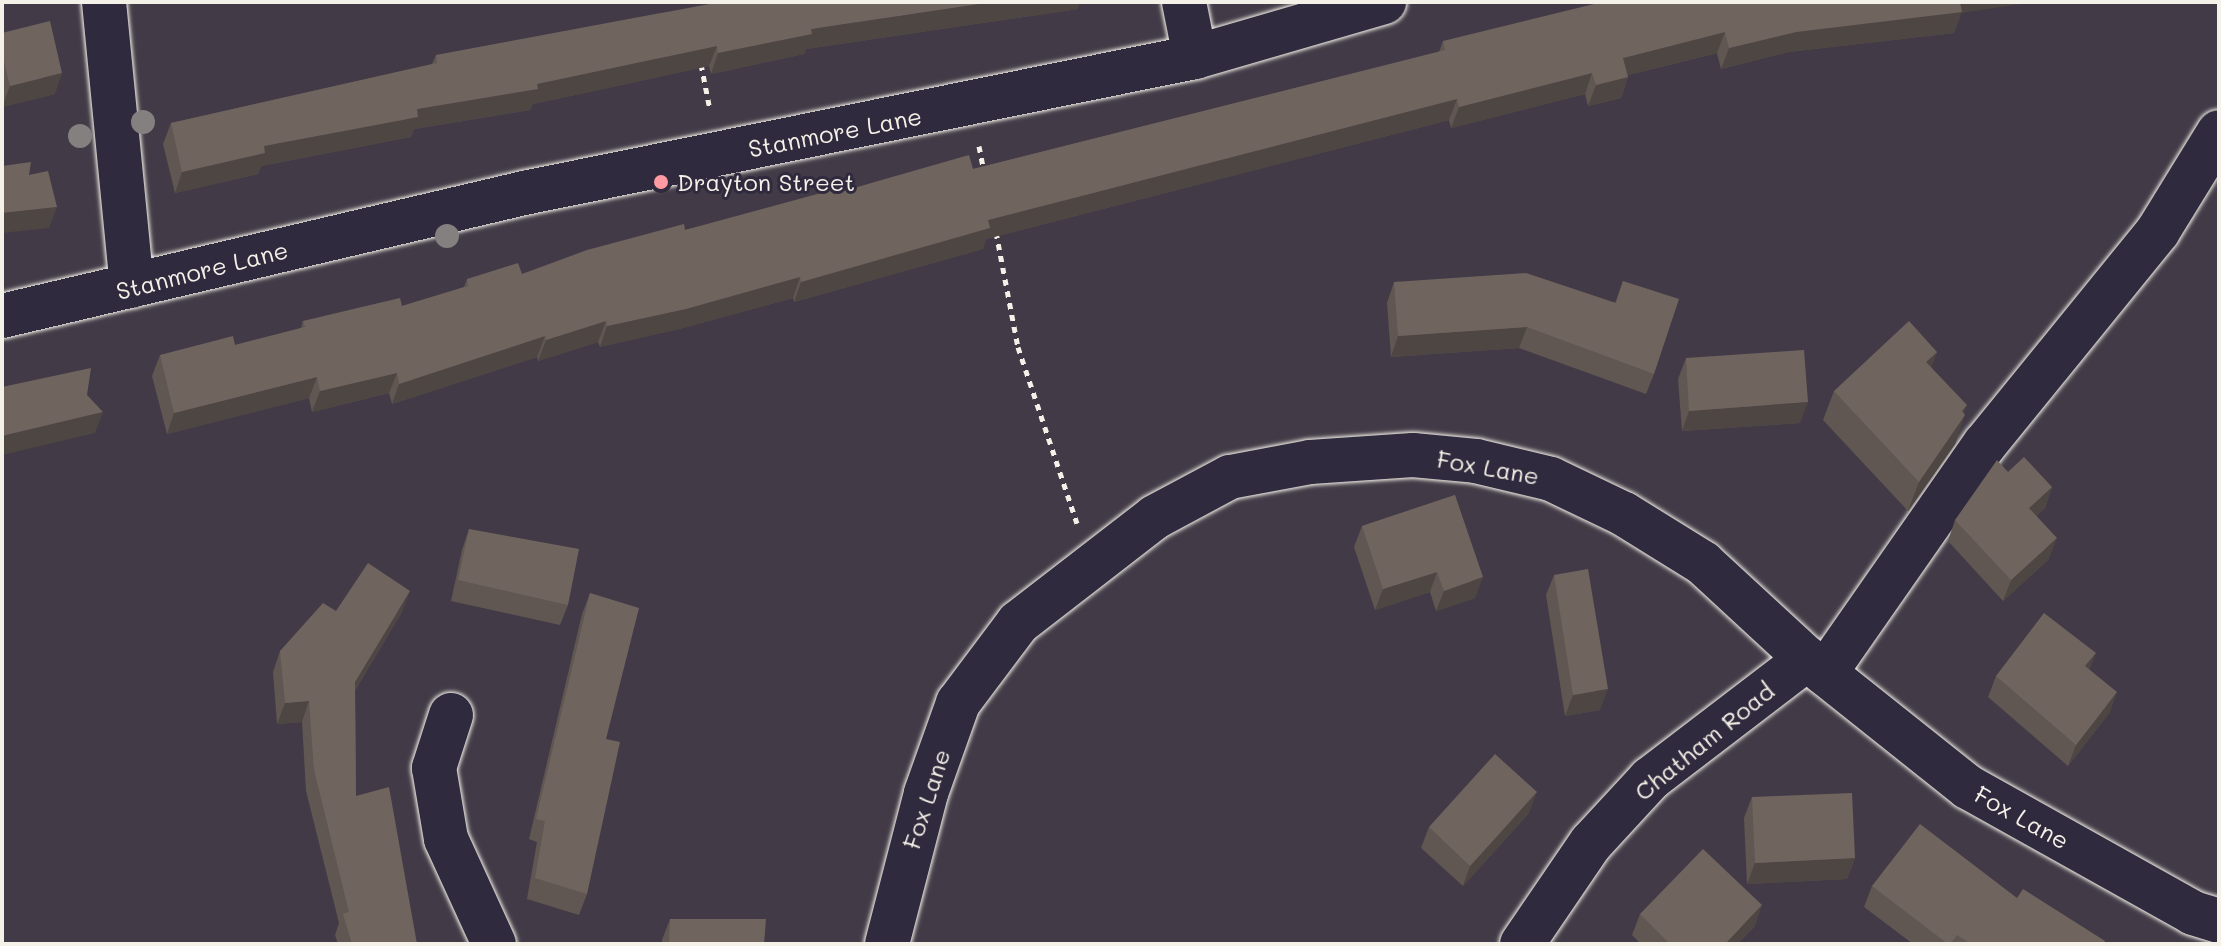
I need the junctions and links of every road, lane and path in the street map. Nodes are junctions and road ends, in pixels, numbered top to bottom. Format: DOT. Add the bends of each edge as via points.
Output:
graph roads {
  1 [pos="104,2"];
  2 [pos="1184,2"];
  3 [pos="1384,2"];
  4 [pos="698,48"];
  5 [pos="1195,57"];
  6 [pos="971,106"];
  7 [pos="2219,132"];
  8 [pos="718,154"];
  9 [pos="986,181"];
  10 [pos="995,226"];
  11 [pos="132,286"];
  12 [pos="2,316"];
  13 [pos="1090,562"];
  14 [pos="1816,666"];
  15 [pos="451,715"];
  16 [pos="2219,921"];
  17 [pos="494,944"];
  18 [pos="887,944"];
  19 [pos="1522,944"];
  1 -- 11 [label="street"];
  2 -- 5 [label="street"];
  3 -- 5 [label="street, Stanmore Lane"];
  4 -- 8 [label="path"];
  5 -- 6 [label="street, Stanmore Lane"];
  6 -- 8 [label="street, Stanmore Lane"];
  6 -- 9 [label="path"];
  7 -- 14 [label="street, Chatham Road" via="2158,231 1985,444"];
  8 -- 11 [label="street, Stanmore Lane" via="524,193"];
  10 -- 13 [label="path" via="1018,347"];
  11 -- 12 [label="street, Stanmore Lane"];
  13 -- 14 [label="street, Fox Lane" via="1155,517 1230,477 1310,462 1398,456 1476,461 1551,479 1624,514 1703,563"];
  13 -- 18 [label="street, Fox Lane" via="1018,623 958,703 922,806"];
  14 -- 16 [label="street, Fox Lane" via="1968,787 2193,913"];
  14 -- 19 [label="street, Chatham Road" via="1650,779 1591,843"];
  15 -- 17 [label="street" via="434,768 446,839"];
}
